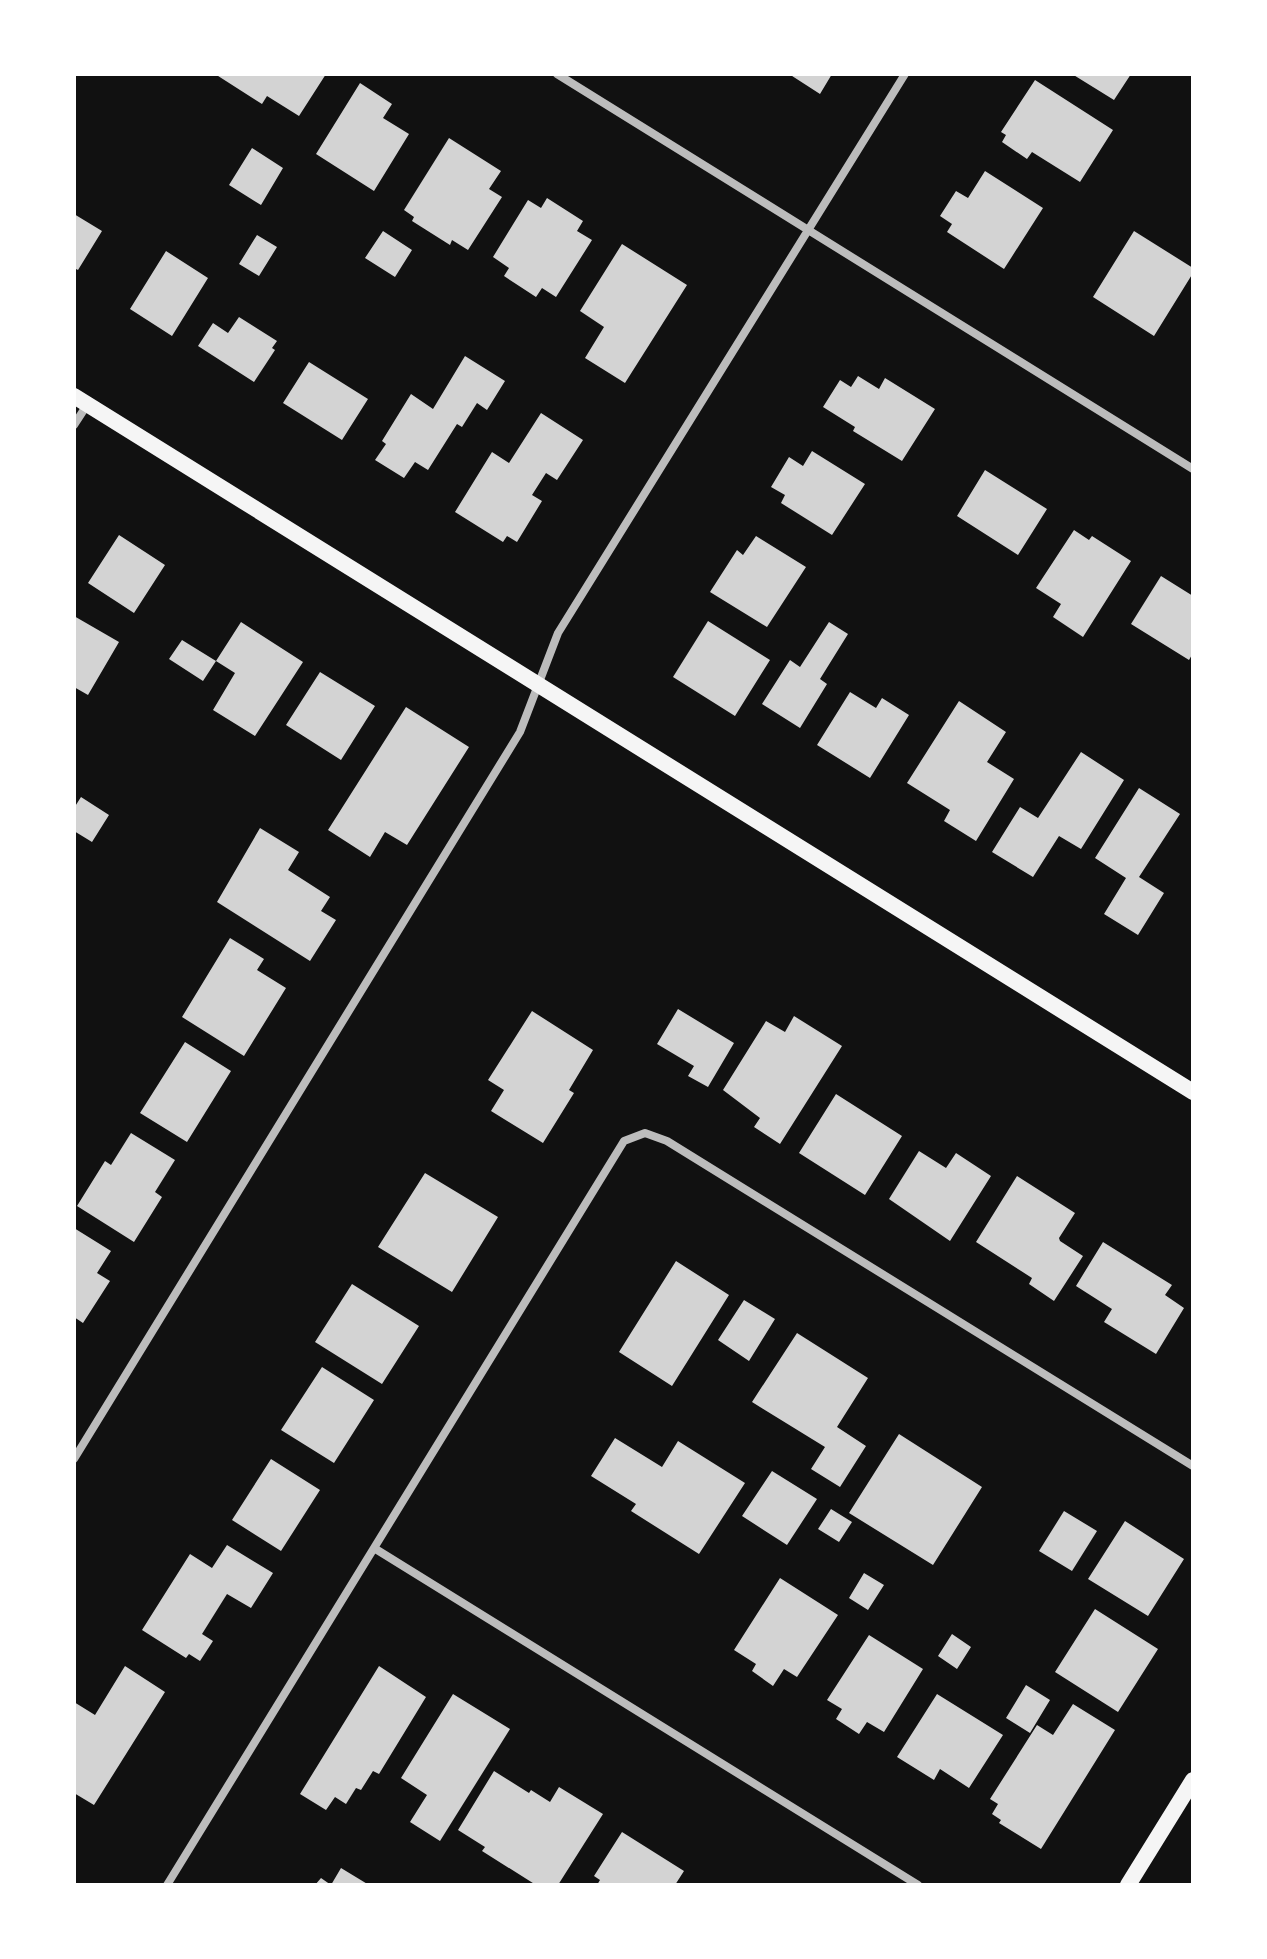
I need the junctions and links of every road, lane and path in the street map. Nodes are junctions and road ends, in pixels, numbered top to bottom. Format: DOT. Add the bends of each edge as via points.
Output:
graph roads {
  1 [pos="557,74"];
  2 [pos="905,74"];
  3 [pos="809,231"];
  4 [pos="80,400"];
  5 [pos="74,425"];
  6 [pos="1193,469"];
  7 [pos="539,684"];
  8 [pos="1193,1092"];
  9 [pos="74,1459"];
  10 [pos="1193,1466"];
  11 [pos="374,1548"];
  12 [pos="1193,1780"];
  13 [pos="167,1885"];
  14 [pos="918,1885"];
  15 [pos="1128,1885"];
  1 -- 3 [label="street"];
  2 -- 3 [label="street"];
  3 -- 6 [label="street"];
  3 -- 7 [label="street" via="558,633"];
  4 -- 5 [label="street"];
  4 -- 7 [label="main road"];
  7 -- 8 [label="main road"];
  7 -- 9 [label="street" via="520,732"];
  10 -- 11 [label="street" via="667,1141 645,1133 624,1141"];
  11 -- 13 [label="street"];
  11 -- 14 [label="street"];
  12 -- 15 [label="main road"];
}
